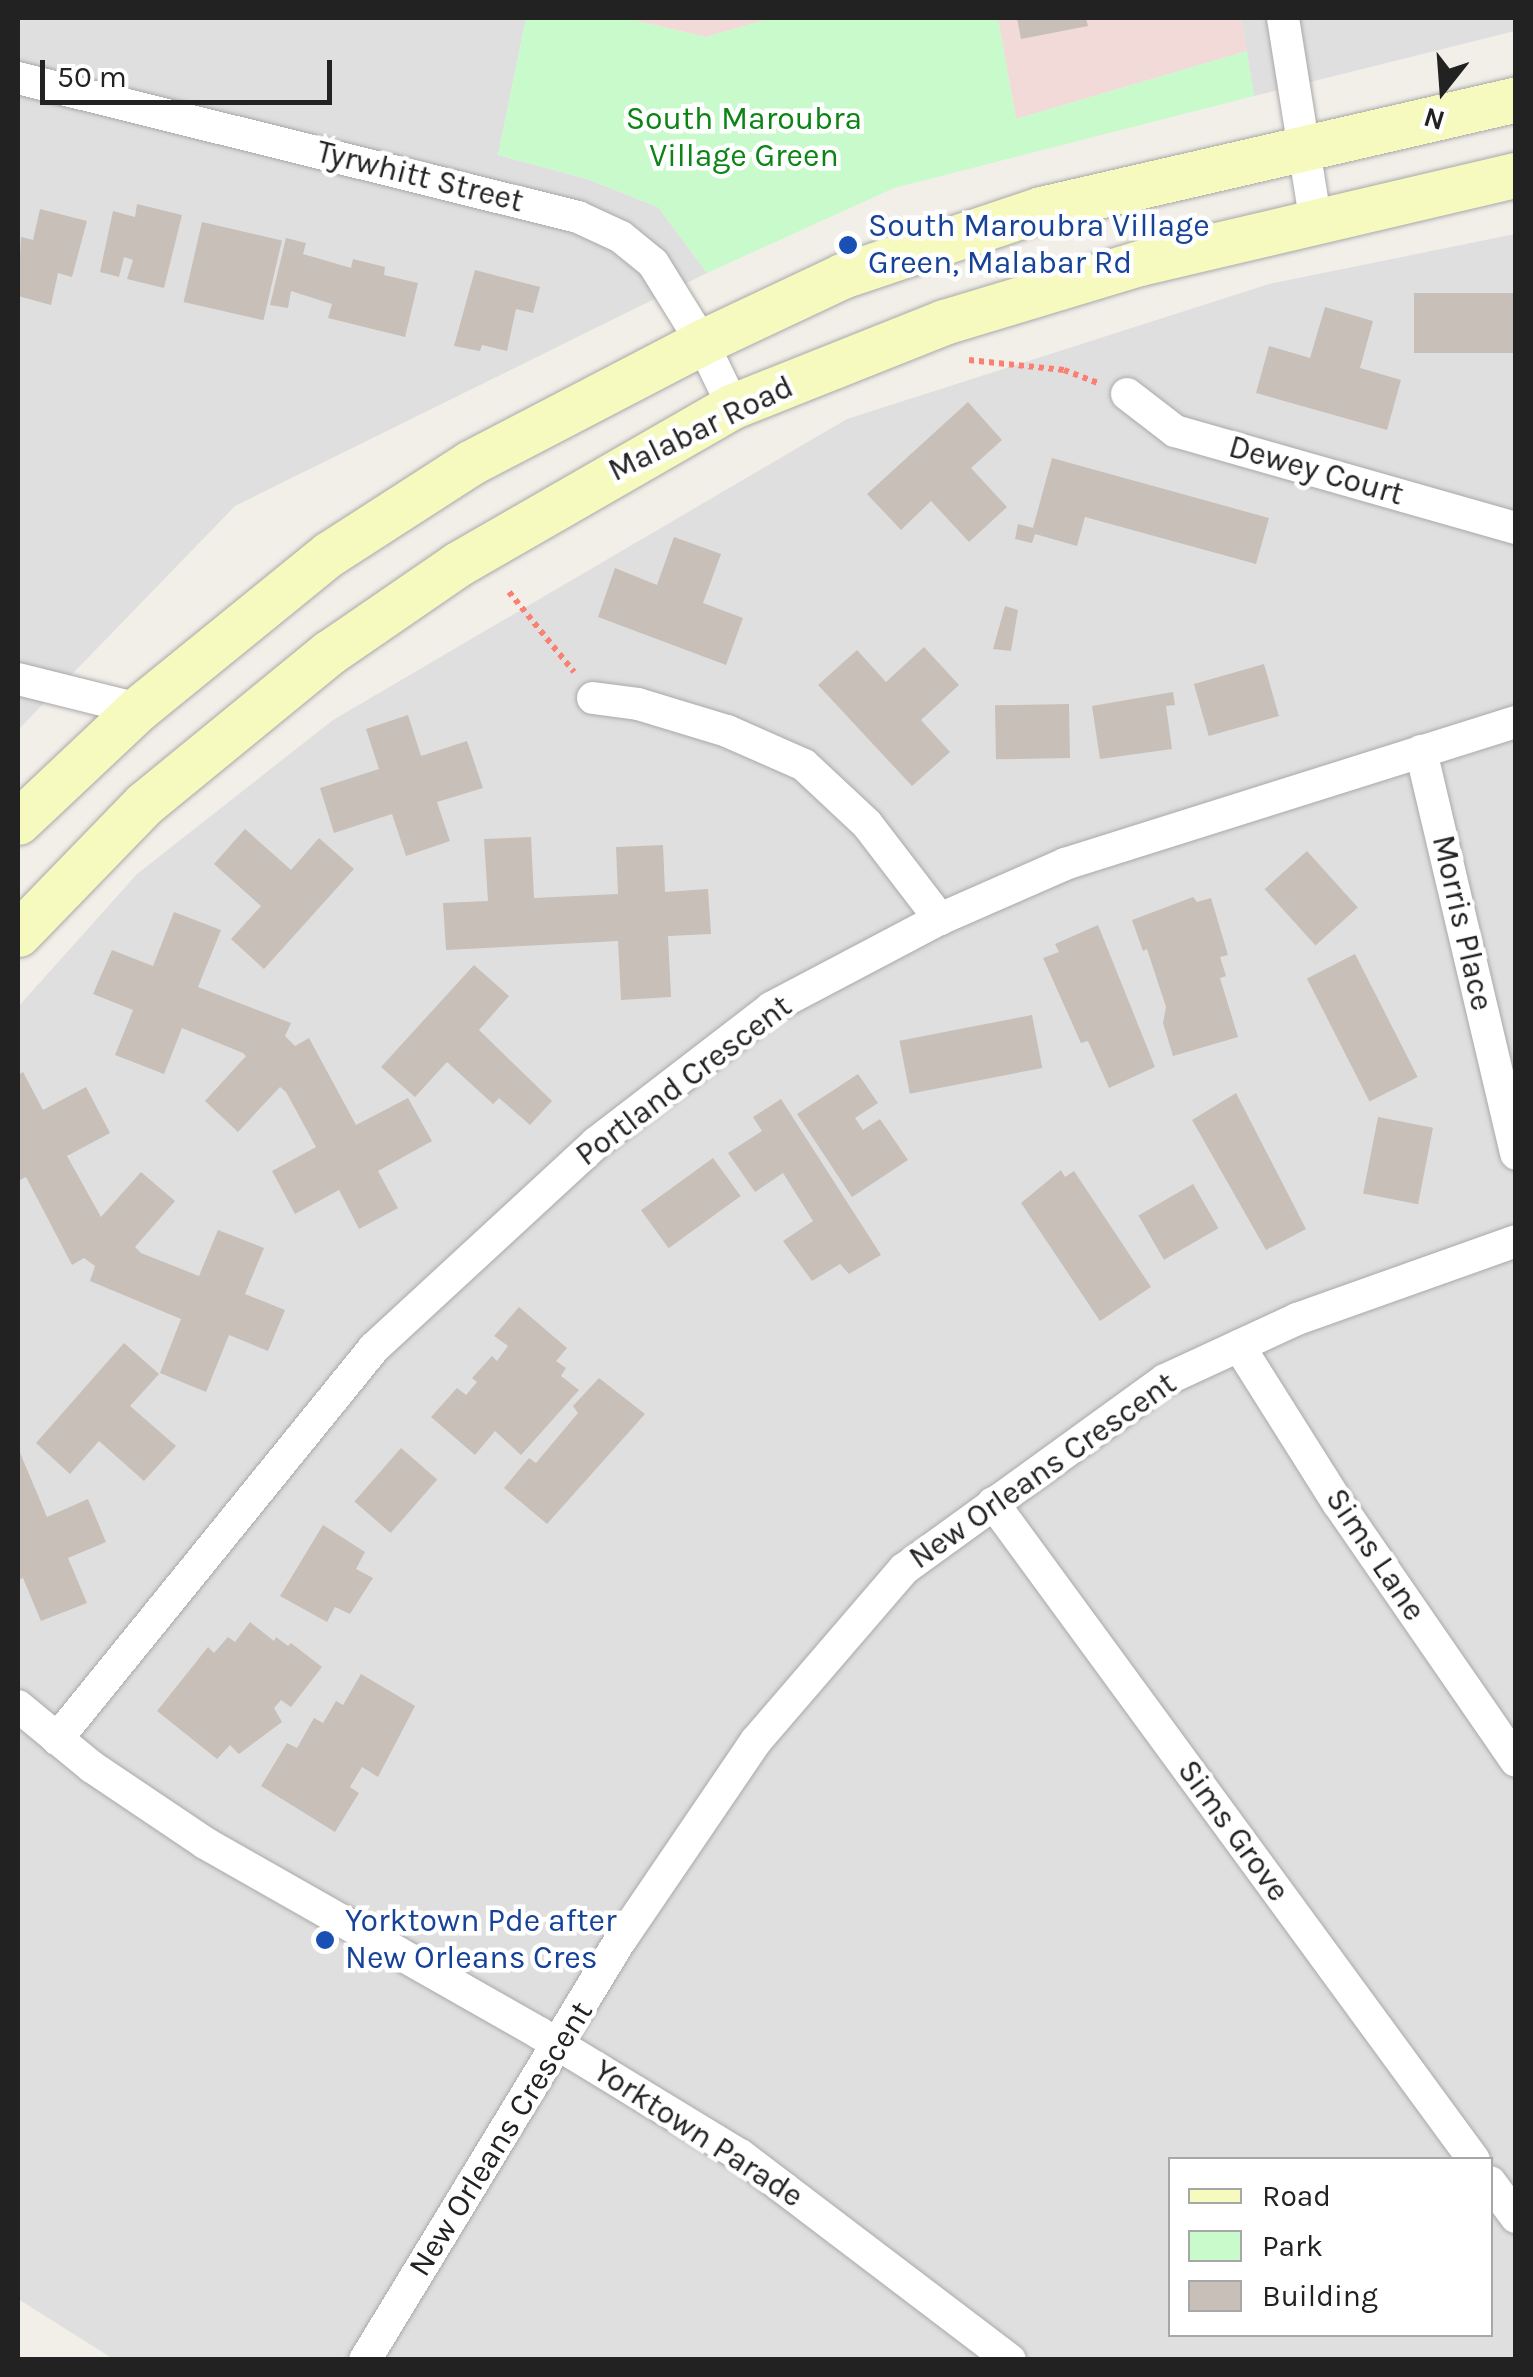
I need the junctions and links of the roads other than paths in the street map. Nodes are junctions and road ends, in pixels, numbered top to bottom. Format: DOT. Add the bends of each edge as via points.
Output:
graph roads {
  1 [pos="1283,18"];
  2 [pos="18,78"];
  3 [pos="1516,99"];
  4 [pos="1304,146"];
  5 [pos="1516,175"];
  6 [pos="1316,218"];
  7 [pos="702,342"];
  8 [pos="1127,394"];
  9 [pos="733,406"];
  10 [pos="1516,528"];
  11 [pos="18,679"];
  12 [pos="593,698"];
  13 [pos="138,709"];
  14 [pos="1516,722"];
  15 [pos="1421,751"];
  16 [pos="18,822"];
  17 [pos="940,919"];
  18 [pos="18,934"];
  19 [pos="1516,1154"];
  20 [pos="1516,1240"];
  21 [pos="1239,1346"];
  22 [pos="992,1503"];
  23 [pos="18,1706"];
  24 [pos="58,1739"];
  25 [pos="1516,1761"];
  26 [pos="560,2045"];
  27 [pos="1472,2157"];
  28 [pos="1493,2186"];
  29 [pos="1516,2218"];
  30 [pos="365,2360"];
  31 [pos="1010,2360"];
  1 -- 4 [label="street"];
  2 -- 7 [label="street, Tyrwhitt Street" via="578,217 653,263"];
  3 -- 4 [label="main road"];
  4 -- 6 [label="street"];
  4 -- 7 [label="main road" via="1042,210 842,276"];
  5 -- 6 [label="main road, Malabar Road"];
  6 -- 9 [label="main road, Malabar Road" via="944,322"];
  7 -- 9 [label="street, Tyrwhitt Street"];
  7 -- 13 [label="main road" via="470,463 329,554"];
  8 -- 10 [label="street, Dewey Court" via="1175,430"];
  9 -- 18 [label="main road, Malabar Road" via="490,544 330,652 144,804"];
  11 -- 13 [label="street"];
  12 -- 17 [label="street" via="727,731 804,765 867,824"];
  13 -- 16 [label="main road"];
  14 -- 15 [label="street, Portland Crescent"];
  15 -- 17 [label="street, Portland Crescent" via="1065,864"];
  15 -- 19 [label="street, Morris Place"];
  17 -- 24 [label="street, Portland Crescent" via="771,1008 596,1142 374,1348"];
  20 -- 21 [label="street, New Orleans Crescent" via="1418,1272"];
  21 -- 22 [label="street, New Orleans Crescent" via="1165,1380"];
  21 -- 25 [label="street, Sims Lane"];
  22 -- 26 [label="street, New Orleans Crescent" via="904,1569 756,1741 622,1938"];
  22 -- 27 [label="street, Sims Grove"];
  23 -- 24 [label="street, Yorktown Parade"];
  24 -- 26 [label="street, Yorktown Parade" via="205,1843"];
  26 -- 30 [label="street, New Orleans Crescent"];
  26 -- 31 [label="street, Yorktown Parade" via="740,2155"];
  28 -- 29 [label="street"];
}
